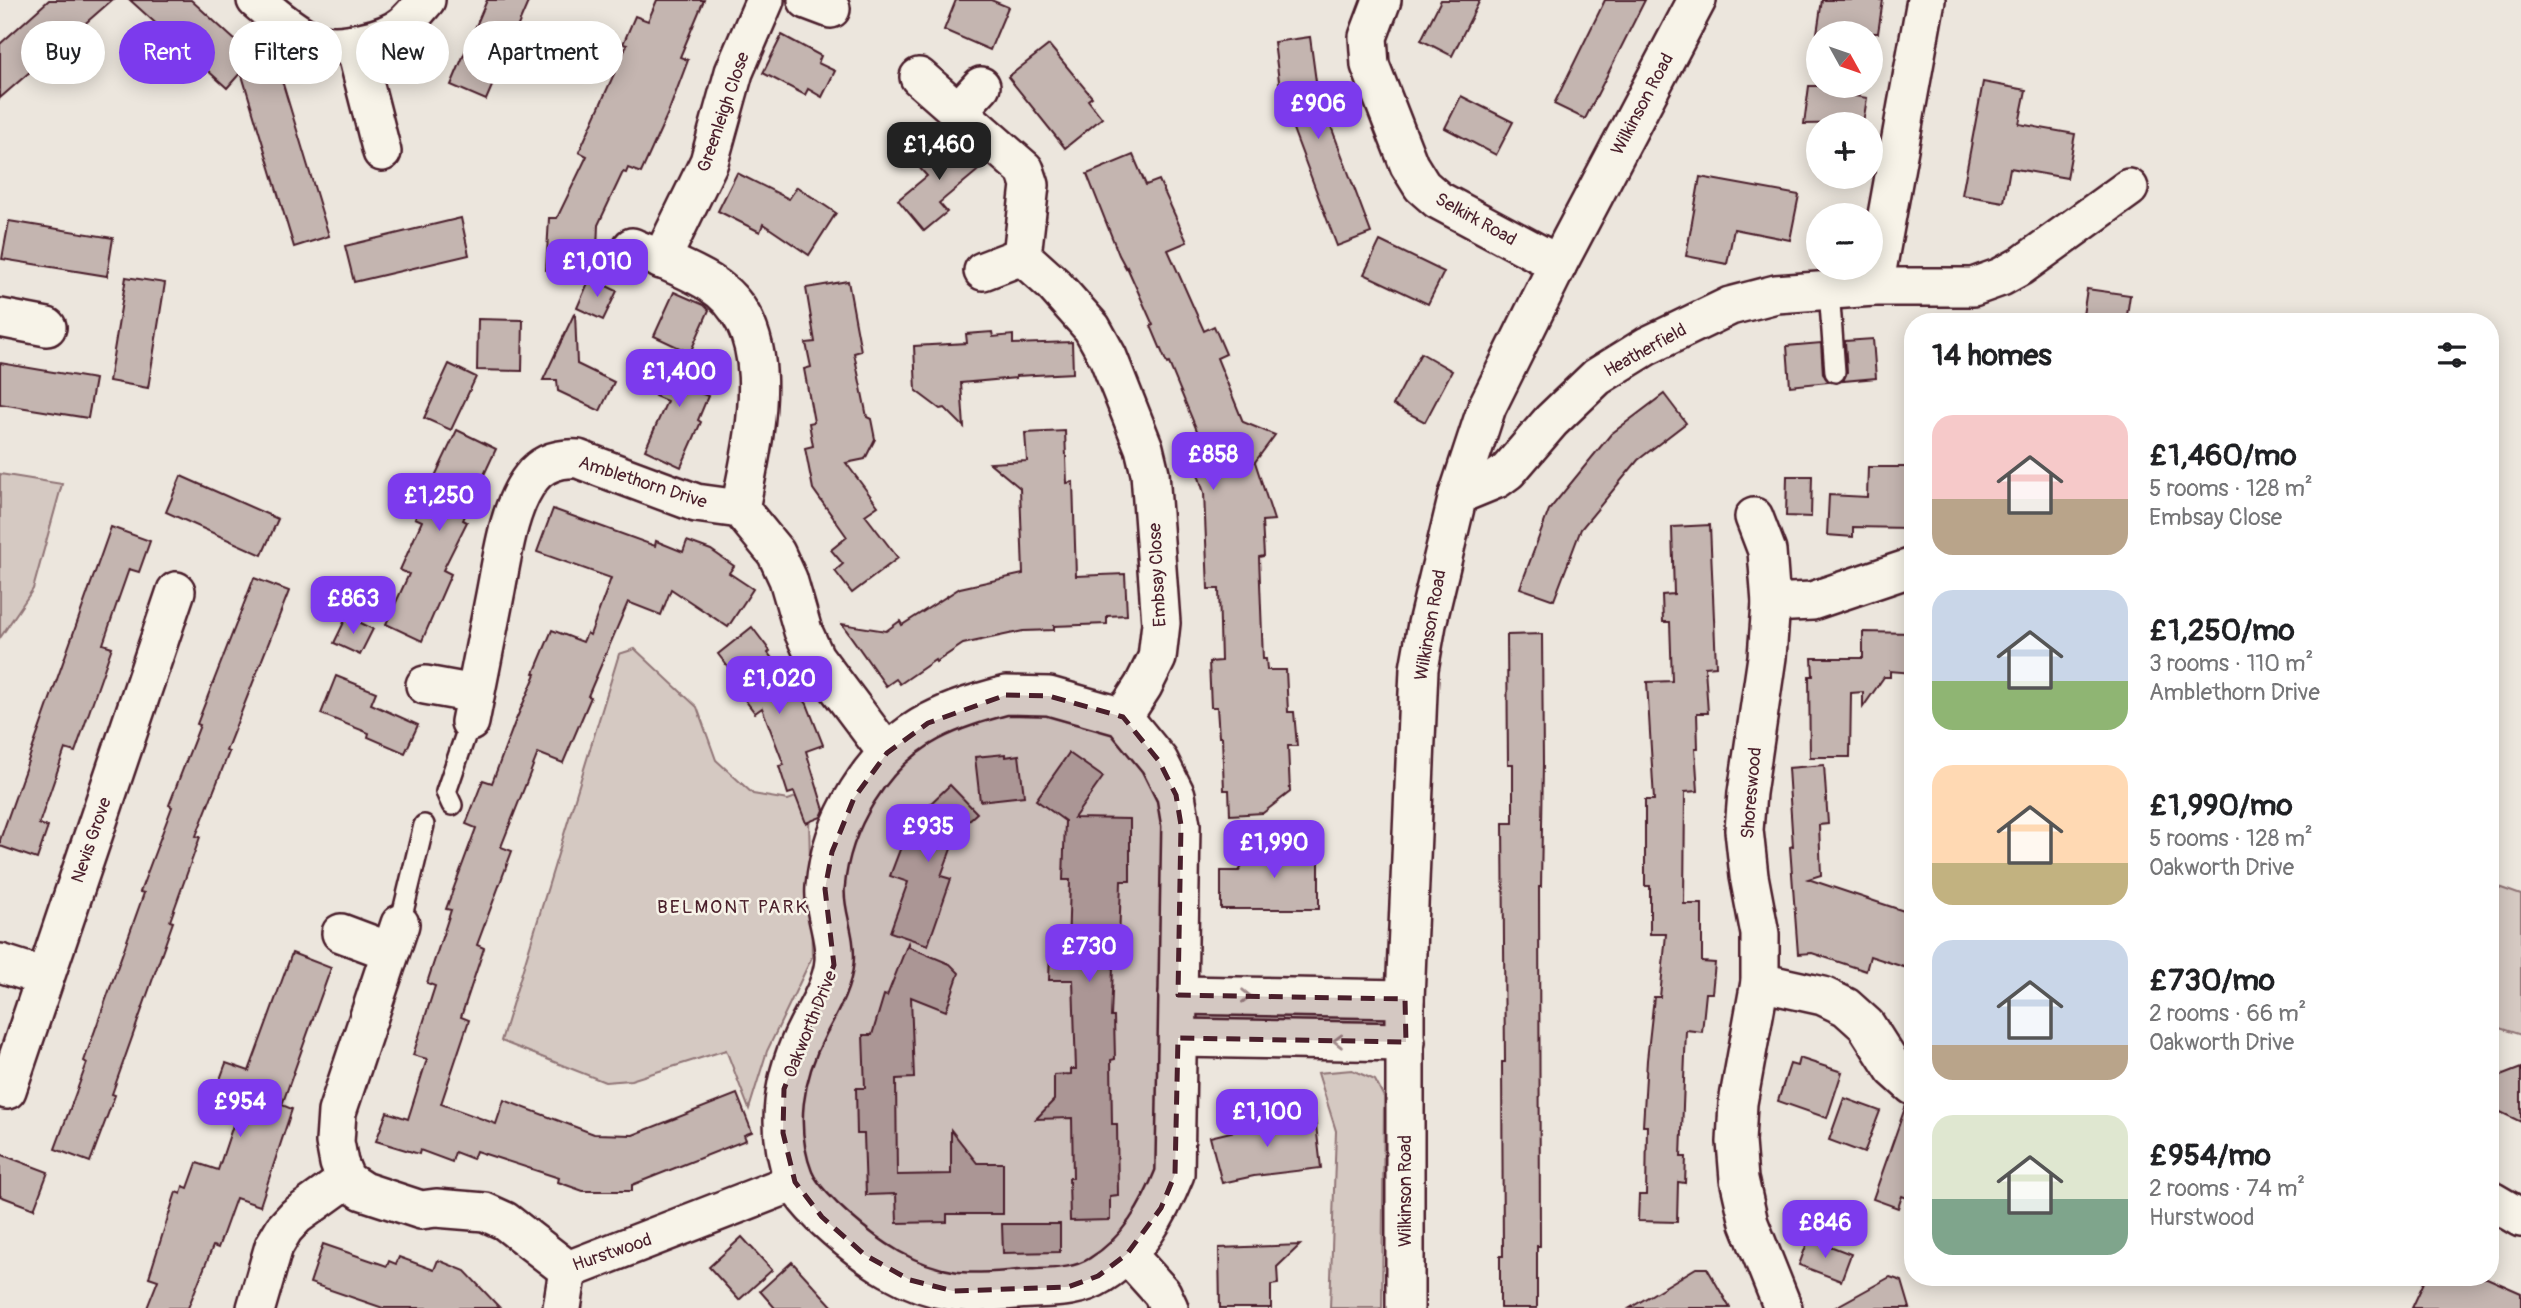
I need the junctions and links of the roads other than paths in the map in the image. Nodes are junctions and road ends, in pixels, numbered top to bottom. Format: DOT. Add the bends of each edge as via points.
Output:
graph roads {
  1 [pos="256,0"];
  2 [pos="426,0"];
  3 [pos="765,0"];
  4 [pos="1382,0"];
  5 [pos="1697,0"];
  6 [pos="1926,0"];
  7 [pos="354,43"];
  8 [pos="919,77"];
  9 [pos="382,152"];
  10 [pos="2129,188"];
  11 [pos="1021,256"];
  12 [pos="1558,264"];
  13 [pos="983,271"];
  14 [pos="1874,287"];
  15 [pos="1829,290"];
  16 [pos="0,318"];
  17 [pos="47,327"];
  18 [pos="1835,372"];
  19 [pos="1458,495"];
  20 [pos="740,509"];
  21 [pos="1754,517"];
  22 [pos="1904,569"];
  23 [pos="176,591"];
  24 [pos="1771,603"];
  25 [pos="425,685"];
  26 [pos="472,708"];
  27 [pos="1123,717"];
  28 [pos="887,752"];
  29 [pos="452,805"];
  30 [pos="424,825"];
  31 [pos="341,933"];
  32 [pos="395,938"];
  33 [pos="0,963"];
  34 [pos="44,977"];
  35 [pos="1760,982"];
  36 [pos="1178,995"];
  37 [pos="1405,999"];
  38 [pos="1178,1038"];
  39 [pos="1406,1042"];
  40 [pos="1904,1078"];
  41 [pos="7,1090"];
  42 [pos="346,1180"];
  43 [pos="795,1182"];
  44 [pos="2499,1205"];
  45 [pos="2521,1217"];
  46 [pos="1126,1254"];
  47 [pos="568,1270"];
  48 [pos="905,1294"];
  49 [pos="256,1308"];
  50 [pos="562,1308"];
  51 [pos="1169,1308"];
  52 [pos="1405,1308"];
  53 [pos="1783,1308"];
  1 -- 7 [label="street" via="281,22 320,43"];
  2 -- 7 [label="street" via="402,26"];
  3 -- 20 [label="street, Greenleigh Close" via="734,72 709,162 646,253 711,284 735,306 749,330 756,358 758,412"];
  4 -- 12 [label="street, Selkirk Road" via="1368,37 1370,65 1409,165 1422,186 1438,200"];
  5 -- 12 [label="street, Wilkinson Road"];
  6 -- 14 [label="street"];
  7 -- 9 [label="street"];
  8 -- 11 [label="street" via="970,99 1025,170 1030,185"];
  10 -- 14 [label="street, Heatherfield" via="2001,277 1973,287"];
  11 -- 13 [label="street"];
  11 -- 27 [label="street, Embsay Close" via="1092,328 1108,357 1150,473 1161,623 1157,658"];
  12 -- 19 [label="street, Wilkinson Road" via="1487,407"];
  14 -- 15 [label="street, Heatherfield"];
  15 -- 18 [label="lane"];
  15 -- 19 [label="street, Heatherfield" via="1776,294 1730,306 1647,346 1597,377 1497,480"];
  16 -- 17 [label="street"];
  19 -- 37 [label="street, Wilkinson Road" via="1419,670"];
  20 -- 26 [label="street, Amblethorn Drive" via="696,503 579,458 561,458 544,466 519,498 507,536"];
  20 -- 28 [label="street" via="776,553 815,657"];
  21 -- 24 [label="street, Shoreswood" via="1767,551"];
  22 -- 24 [label="street" via="1812,601"];
  23 -- 34 [label="street, Nevis Grove"];
  24 -- 35 [label="street, Shoreswood" via="1744,830 1760,934"];
  25 -- 26 [label="street"];
  26 -- 29 [label="lane" via="446,792"];
  27 -- 28 [label="street, Oakworth Drive" via="1049,696 1006,695 928,723"];
  27 -- 36 [label="street, Oakworth Drive" via="1158,761 1176,795 1181,825"];
  28 -- 43 [label="street, Oakworth Drive" via="854,798 832,852 825,888 835,942 834,965 795,1052 784,1089 783,1133"];
  30 -- 32 [label="lane"];
  31 -- 32 [label="street"];
  32 -- 42 [label="street" via="337,1112 335,1142"];
  33 -- 34 [label="street"];
  34 -- 41 [label="street, Nevis Grove"];
  35 -- 40 [label="street" via="1823,996 1846,1007 1866,1025"];
  35 -- 53 [label="street, Shoreswood" via="1738,1103 1736,1142 1749,1223"];
  36 -- 37 [label="street, one-way"];
  36 -- 38 [label="street, Oakworth Drive"];
  37 -- 39 [label="street, Wilkinson Road"];
  39 -- 38 [label="street, one-way"];
  38 -- 46 [label="street, Oakworth Drive" via="1175,1174 1155,1219"];
  39 -- 52 [label="street, Wilkinson Road"];
  42 -- 47 [label="street, Hurstwood" via="363,1191 421,1210 485,1212 505,1221"];
  42 -- 49 [label="street" via="284,1229 274,1246"];
  43 -- 47 [label="street, Hurstwood"];
  43 -- 48 [label="street, Oakworth Drive" via="822,1217"];
  44 -- 45 [label="street"];
  46 -- 48 [label="street, Oakworth Drive" via="1098,1276 1068,1287"];
  46 -- 51 [label="street" via="1163,1293"];
  47 -- 50 [label="street"];
}
